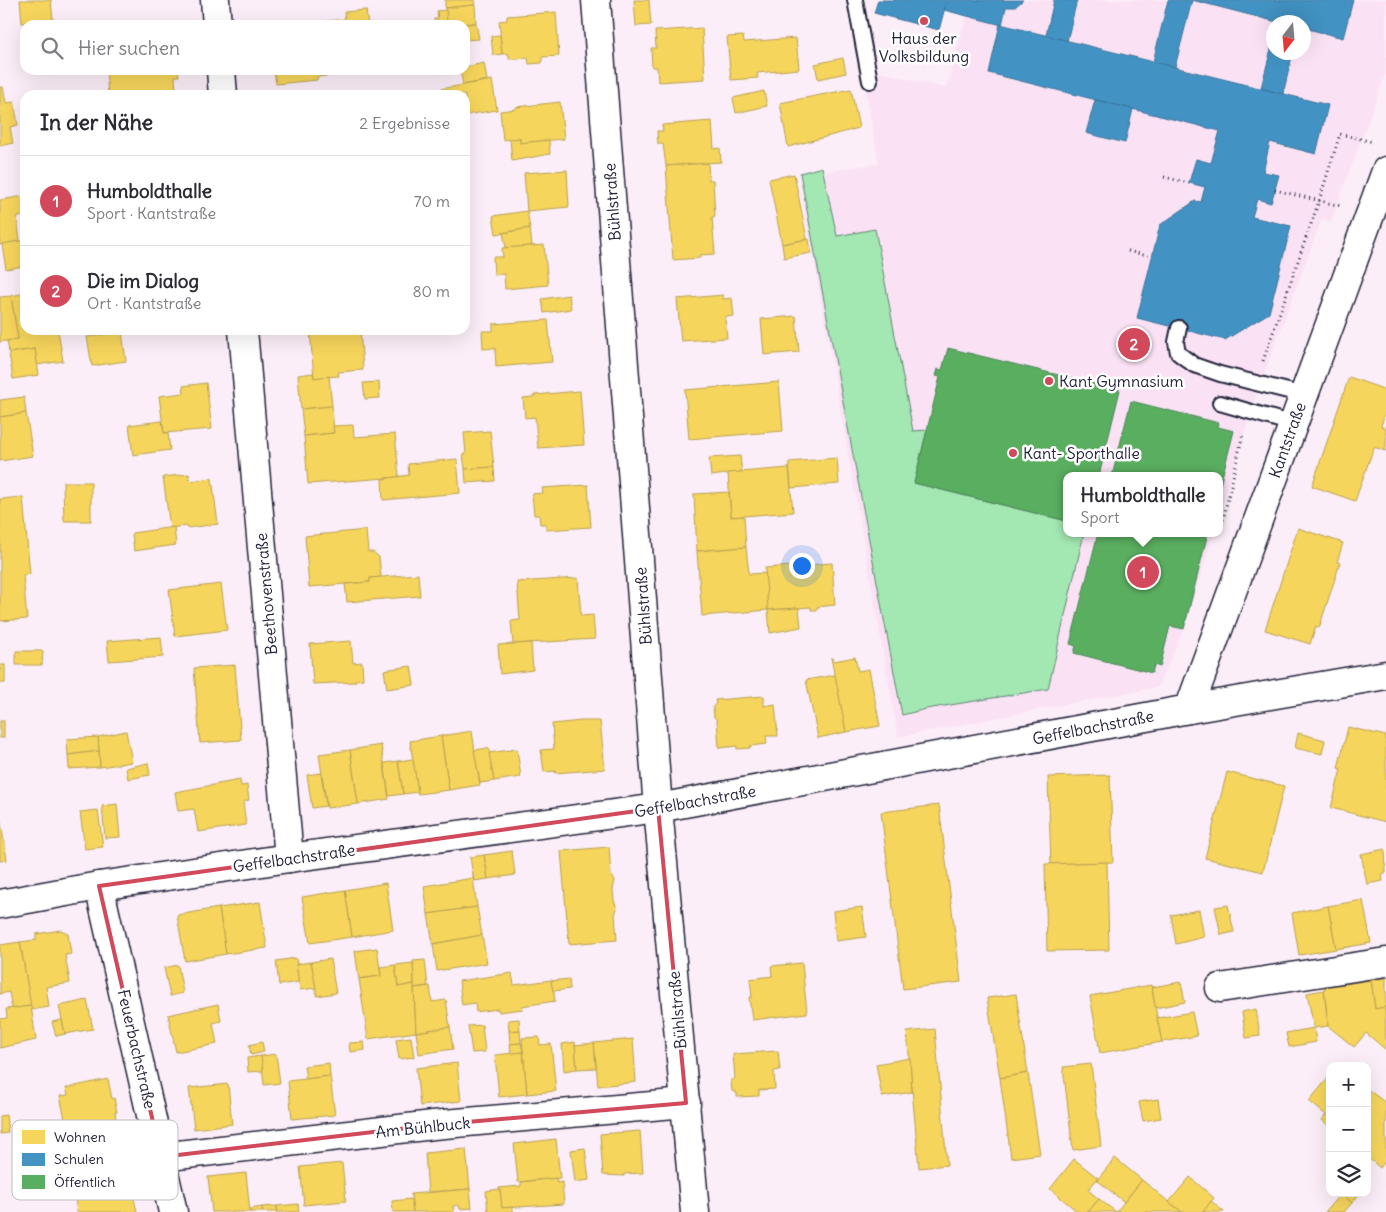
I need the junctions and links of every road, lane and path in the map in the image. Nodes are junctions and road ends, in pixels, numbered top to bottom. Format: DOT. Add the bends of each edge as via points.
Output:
graph roads {
  1 [pos="215,0"];
  2 [pos="596,0"];
  3 [pos="855,0"];
  4 [pos="217,20"];
  5 [pos="221,75"];
  6 [pos="870,81"];
  7 [pos="223,90"];
  8 [pos="1377,143"];
  9 [pos="1386,171"];
  10 [pos="1164,177"];
  11 [pos="1189,183"];
  12 [pos="1275,190"];
  13 [pos="1319,201"];
  14 [pos="1371,213"];
  15 [pos="1128,251"];
  16 [pos="1152,256"];
  17 [pos="1179,328"];
  18 [pos="244,335"];
  19 [pos="1256,382"];
  20 [pos="1304,394"];
  21 [pos="1220,403"];
  22 [pos="1293,424"];
  23 [pos="1245,428"];
  24 [pos="1223,518"];
  25 [pos="1386,675"];
  26 [pos="1189,710"];
  27 [pos="658,808"];
  28 [pos="289,858"];
  29 [pos="99,886"];
  30 [pos="0,904"];
  31 [pos="1386,962"];
  32 [pos="1220,988"];
  33 [pos="686,1103"];
  34 [pos="153,1120"];
  35 [pos="178,1155"];
  36 [pos="695,1212"];
  1 -- 4 [label="street"];
  2 -- 27 [label="street, Bühlstraße"];
  3 -- 6 [label="lane"];
  5 -- 7 [label="street"];
  8 -- 13 [label="path" via="1340,134"];
  9 -- 14 [label="street, Kantstraße"];
  10 -- 11 [label="path"];
  12 -- 13 [label="path"];
  13 -- 14 [label="path"];
  13 -- 19 [label="path"];
  14 -- 20 [label="street, Kantstraße"];
  15 -- 16 [label="path"];
  17 -- 19 [label="lane" via="1178,354 1220,374"];
  18 -- 28 [label="street, Beethovenstraße"];
  19 -- 20 [label="lane"];
  20 -- 22 [label="street, Kantstraße"];
  21 -- 22 [label="lane"];
  22 -- 26 [label="street, Kantstraße"];
  23 -- 24 [label="path"];
  25 -- 26 [label="street, Geffelbachstraße"];
  26 -- 27 [label="street, Geffelbachstraße"];
  27 -- 28 [label="street, Geffelbachstraße"];
  27 -- 33 [label="street, Bühlstraße"];
  28 -- 29 [label="street, Geffelbachstraße"];
  29 -- 30 [label="street, Geffelbachstraße"];
  29 -- 34 [label="street, Feuerbachstraße"];
  31 -- 32 [label="street"];
  33 -- 35 [label="street, Am Bühlbuck" via="433,1125"];
  33 -- 36 [label="street, Bühlstraße"];
}
